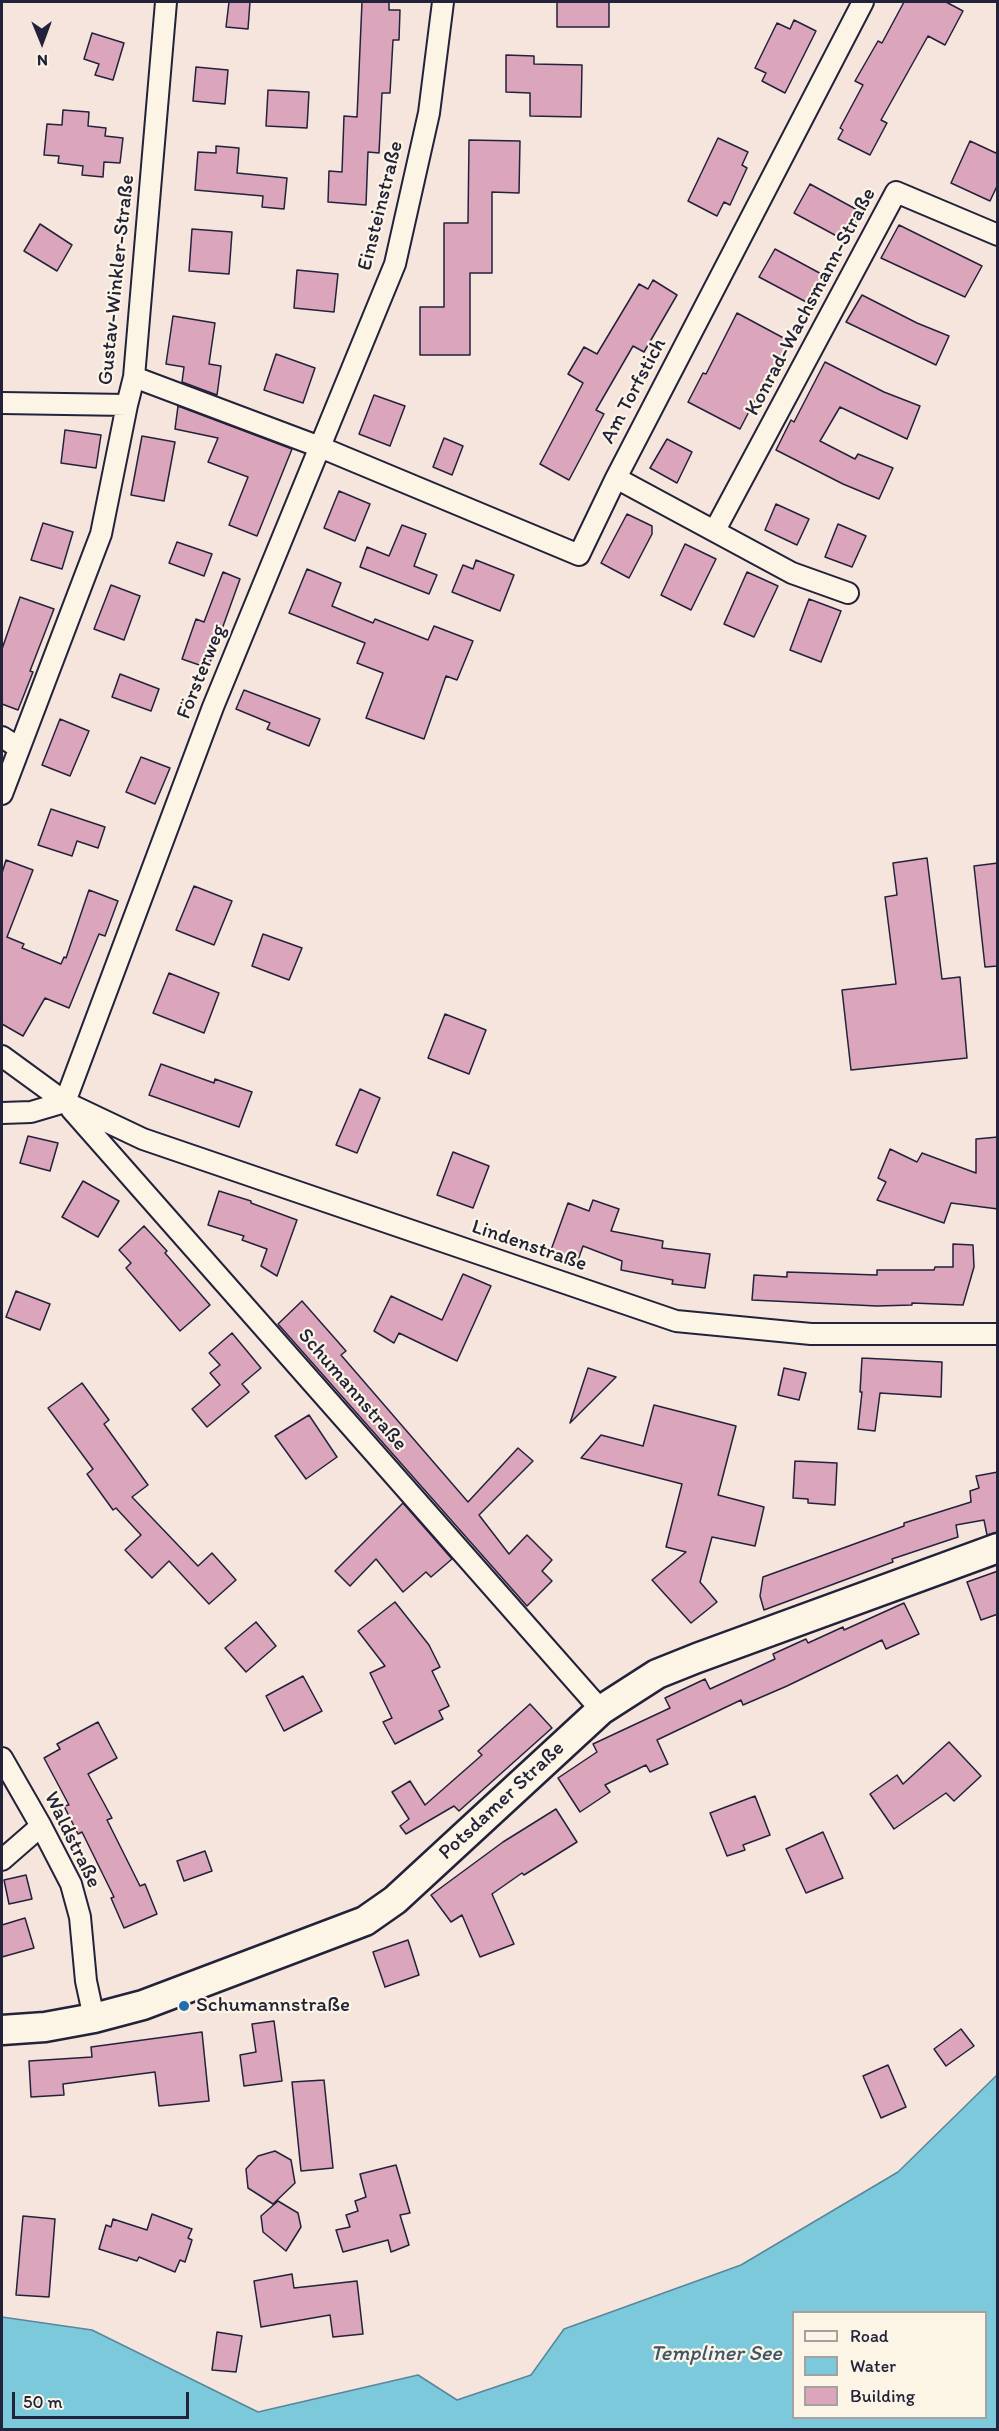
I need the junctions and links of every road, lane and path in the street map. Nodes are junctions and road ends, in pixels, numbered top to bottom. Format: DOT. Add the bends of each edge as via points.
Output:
graph roads {
  1 [pos="166,2"];
  2 [pos="443,2"];
  3 [pos="863,2"];
  4 [pos="998,235"];
  5 [pos="134,377"];
  6 [pos="2,403"];
  7 [pos="127,405"];
  8 [pos="320,447"];
  9 [pos="616,478"];
  10 [pos="715,530"];
  11 [pos="848,593"];
  12 [pos="2,737"];
  13 [pos="19,748"];
  14 [pos="2,794"];
  15 [pos="2,1056"];
  16 [pos="65,1102"];
  17 [pos="2,1113"];
  18 [pos="998,1334"];
  19 [pos="998,1548"];
  20 [pos="601,1710"];
  21 [pos="2,1758"];
  22 [pos="41,1826"];
  23 [pos="2,1860"];
  24 [pos="94,2018"];
  25 [pos="2,2030"];
  1 -- 5 [label="street, Gustav-Winkler-Straße"];
  2 -- 8 [label="street, Einsteinstraße" via="429,113 395,264"];
  3 -- 9 [label="street, Am Torfstich"];
  4 -- 10 [label="street, Konrad-Wachsmann-Straße" via="896,192"];
  5 -- 7 [label="street, Gustav-Winkler-Straße"];
  5 -- 8 [label="street"];
  6 -- 7 [label="street"];
  7 -- 13 [label="street, Gustav-Winkler-Straße" via="101,534"];
  8 -- 9 [label="street, Am Torfstich" via="579,555"];
  8 -- 16 [label="street, Försterweg" via="213,707"];
  9 -- 10 [label="street"];
  10 -- 11 [label="street" via="792,573"];
  12 -- 13 [label="street"];
  13 -- 14 [label="street, Gustav-Winkler-Straße"];
  15 -- 16 [label="street"];
  16 -- 17 [label="street" via="31,1112"];
  16 -- 18 [label="street, Lindenstraße" via="143,1139 676,1321 811,1334"];
  16 -- 20 [label="street, Schumannstraße"];
  19 -- 20 [label="street, Potsdamer Straße" via="657,1674"];
  20 -- 24 [label="street, Potsdamer Straße" via="395,1900 365,1921 143,2005"];
  21 -- 22 [label="street, Waldstraße"];
  22 -- 23 [label="street"];
  22 -- 24 [label="street, Waldstraße" via="71,1884 80,1917"];
  24 -- 25 [label="street, Potsdamer Straße"];
}
